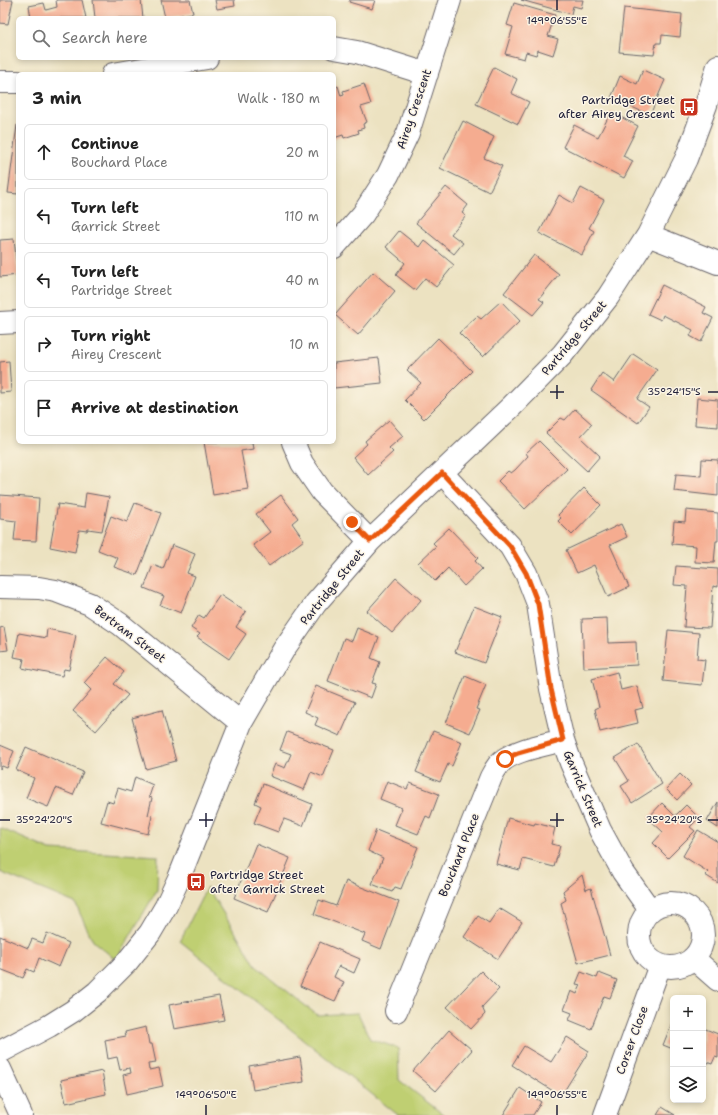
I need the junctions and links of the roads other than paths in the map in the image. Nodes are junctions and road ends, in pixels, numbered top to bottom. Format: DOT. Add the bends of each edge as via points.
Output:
graph roads {
  1 [pos="450,0"];
  2 [pos="336,48"];
  3 [pos="195,60"];
  4 [pos="718,66"];
  5 [pos="125,72"];
  6 [pos="427,74"];
  7 [pos="0,82"];
  8 [pos="16,82"];
  9 [pos="648,235"];
  10 [pos="336,245"];
  11 [pos="718,263"];
  12 [pos="16,322"];
  13 [pos="0,323"];
  14 [pos="294,444"];
  15 [pos="442,473"];
  16 [pos="370,541"];
  17 [pos="0,587"];
  18 [pos="241,723"];
  19 [pos="563,740"];
  20 [pos="650,910"];
  21 [pos="693,958"];
  22 [pos="660,965"];
  23 [pos="718,980"];
  24 [pos="396,1011"];
  25 [pos="0,1052"];
  26 [pos="0,1069"];
  27 [pos="21,1115"];
  28 [pos="605,1115"];
  1 -- 6 [label="street, Airey Crescent"];
  2 -- 6 [label="street" via="357,52"];
  3 -- 5 [label="street"];
  4 -- 9 [label="street, Partridge Street" via="686,159"];
  6 -- 10 [label="street, Airey Crescent" via="408,133 388,175 363,214"];
  7 -- 8 [label="street"];
  9 -- 11 [label="street"];
  9 -- 15 [label="street, Partridge Street" via="608,297 562,355"];
  12 -- 13 [label="street"];
  14 -- 16 [label="street" via="302,464 322,492"];
  15 -- 16 [label="street, Partridge Street"];
  15 -- 19 [label="street, Garrick Street" via="510,546 526,573 538,604 551,689"];
  16 -- 18 [label="street, Partridge Street" via="316,603 284,648"];
  17 -- 18 [label="street, Bertram Street" via="56,591 90,604 120,624"];
  18 -- 25 [label="street, Partridge Street" via="178,878 150,933 98,992 49,1026"];
  19 -- 20 [label="street, Garrick Street" via="600,830 623,872"];
  19 -- 24 [label="street, Bouchard Place" via="518,753 499,764 491,777"];
  20 -- 21 [label="street" via="661,904 673,903 685,906 695,913 701,924 703,936 700,948"];
  20 -- 22 [label="street" via="642,920 639,934 641,947 648,958"];
  21 -- 22 [label="street" via="683,965"];
  21 -- 23 [label="street"];
  22 -- 28 [label="street, Corser Close"];
  26 -- 27 [label="street"];
}
